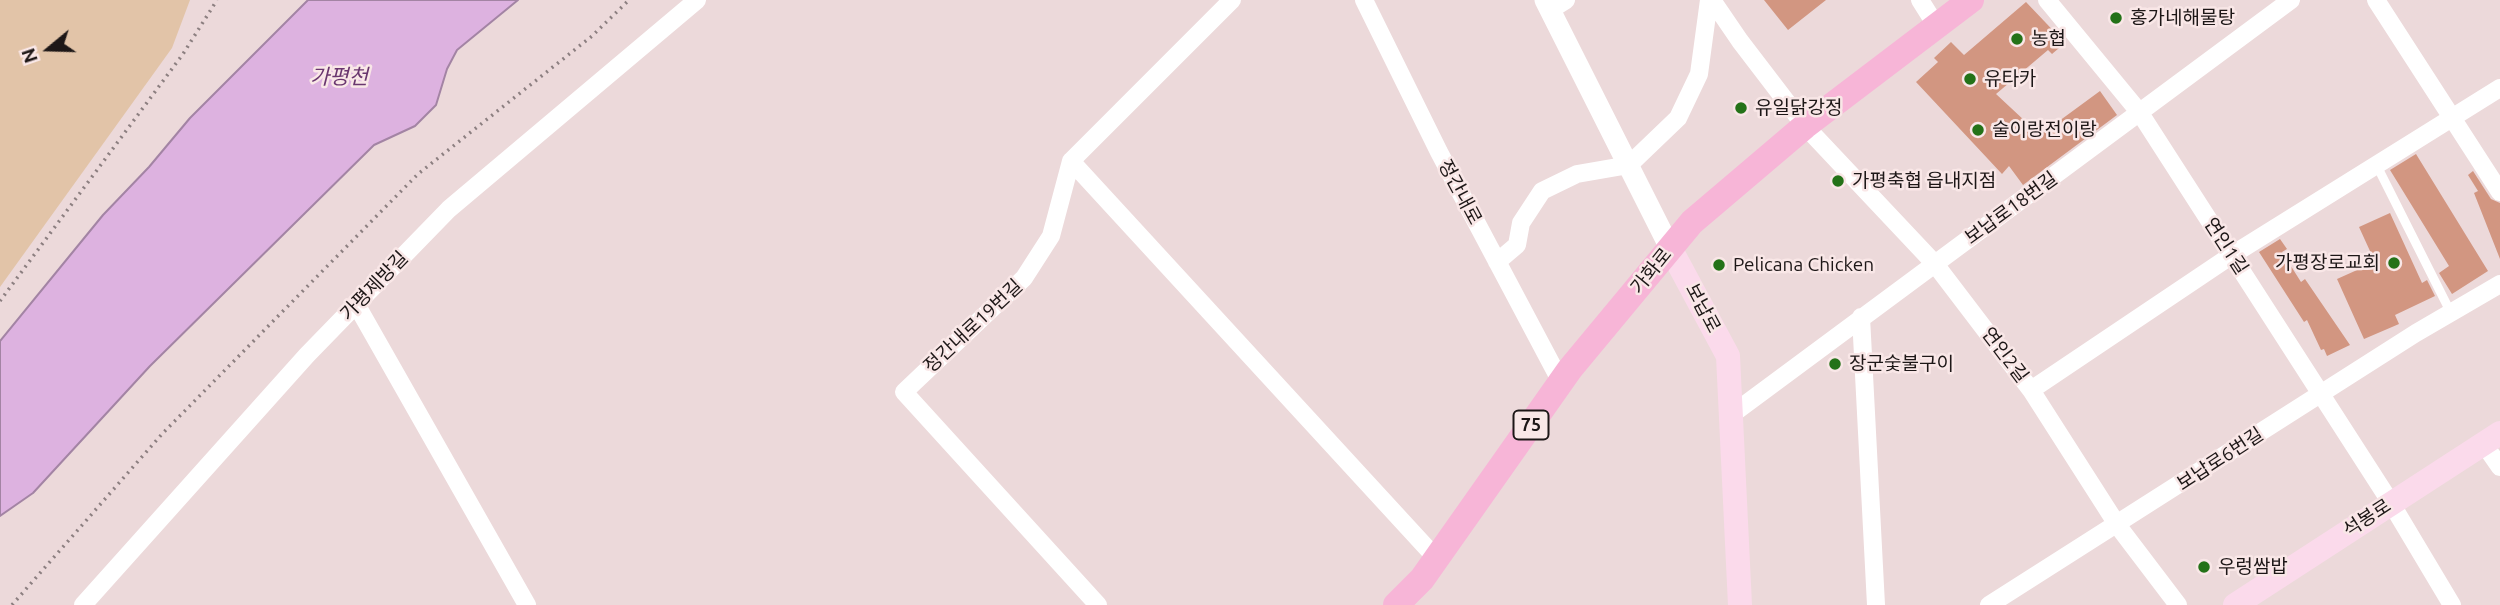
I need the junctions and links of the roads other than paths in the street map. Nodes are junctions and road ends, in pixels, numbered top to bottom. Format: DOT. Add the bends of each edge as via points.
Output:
graph roads {
  1 [pos="697,0"];
  2 [pos="1232,0"];
  3 [pos="1364,0"];
  4 [pos="1711,0"];
  5 [pos="1920,0"];
  6 [pos="1971,0"];
  7 [pos="2047,0"];
  8 [pos="2291,0"];
  9 [pos="2376,0"];
  10 [pos="1554,3"];
  11 [pos="1937,27"];
  12 [pos="2500,88"];
  13 [pos="2140,113"];
  14 [pos="2452,120"];
  15 [pos="1805,126"];
  16 [pos="1071,161"];
  17 [pos="1629,165"];
  18 [pos="2377,166"];
  19 [pos="2500,192"];
  20 [pos="1671,247"];
  21 [pos="2232,255"];
  22 [pos="1497,262"];
  23 [pos="1936,264"];
  24 [pos="2500,284"];
  25 [pos="356,304"];
  26 [pos="2451,313"];
  27 [pos="1861,317"];
  28 [pos="1561,382"];
  29 [pos="2031,390"];
  30 [pos="2320,394"];
  31 [pos="1731,415"];
  32 [pos="2492,438"];
  33 [pos="2500,467"];
  34 [pos="2390,503"];
  35 [pos="2118,526"];
  36 [pos="1436,558"];
  37 [pos="83,605"];
  38 [pos="527,605"];
  39 [pos="1098,605"];
  40 [pos="1396,605"];
  41 [pos="1740,605"];
  42 [pos="1876,605"];
  43 [pos="1989,605"];
  44 [pos="2178,605"];
  45 [pos="2235,605"];
  46 [pos="2452,605"];
  1 -- 25 [label="street, 가평제방길" via="449,209"];
  2 -- 16 [label="street"];
  3 -- 22 [label="street, 정간내로"];
  4 -- 15 [label="street, 연인2길"];
  4 -- 17 [label="street" via="1694,89 1678,118"];
  5 -- 11 [label="street"];
  6 -- 11 [label="main road, 가화로 / 75"];
  7 -- 13 [label="street, 연인1길"];
  8 -- 13 [label="street, 보납로18번길"];
  9 -- 14 [label="street"];
  10 -- 17 [label="street, 보납로"];
  11 -- 15 [label="main road, 가화로 / 75"];
  12 -- 14 [label="street"];
  13 -- 21 [label="street, 연인1길"];
  13 -- 23 [label="street, 보납로18번길"];
  14 -- 18 [label="street"];
  14 -- 19 [label="street"];
  15 -- 20 [label="main road, 가화로 / 75" via="1692,222"];
  15 -- 23 [label="street, 연인2길"];
  16 -- 36 [label="street"];
  16 -- 39 [label="street, 정간내로19번길" via="1051,236 1024,278 904,392"];
  17 -- 20 [label="street, 보납로"];
  17 -- 22 [label="street" via="1577,174 1542,191 1521,223 1517,245"];
  18 -- 21 [label="street"];
  18 -- 26 [label="lane"];
  20 -- 28 [label="main road, 가화로 / 75"];
  20 -- 31 [label="main road, 보납로" via="1728,356"];
  21 -- 29 [label="street"];
  21 -- 30 [label="street, 연인1길"];
  22 -- 28 [label="street, 정간내로"];
  23 -- 27 [label="street, 보납로18번길"];
  23 -- 29 [label="street, 연인2길"];
  24 -- 26 [label="street, 보납로6번길"];
  25 -- 37 [label="street, 가평제방길"];
  25 -- 38 [label="street"];
  26 -- 30 [label="street, 보납로6번길"];
  27 -- 31 [label="street, 보납로18번길"];
  27 -- 42 [label="street"];
  28 -- 36 [label="main road, 가화로 / 75"];
  29 -- 35 [label="street, 연인2길"];
  30 -- 34 [label="street, 연인1길"];
  30 -- 35 [label="street, 보납로6번길"];
  31 -- 41 [label="main road, 보납로"];
  32 -- 33 [label="street"];
  32 -- 34 [label="main road, 석봉로"];
  34 -- 45 [label="main road, 석봉로"];
  34 -- 46 [label="street, 연인1길"];
  35 -- 43 [label="street, 보납로6번길"];
  35 -- 44 [label="street, 연인2길"];
  36 -- 40 [label="main road, 가화로 / 75"];
}
